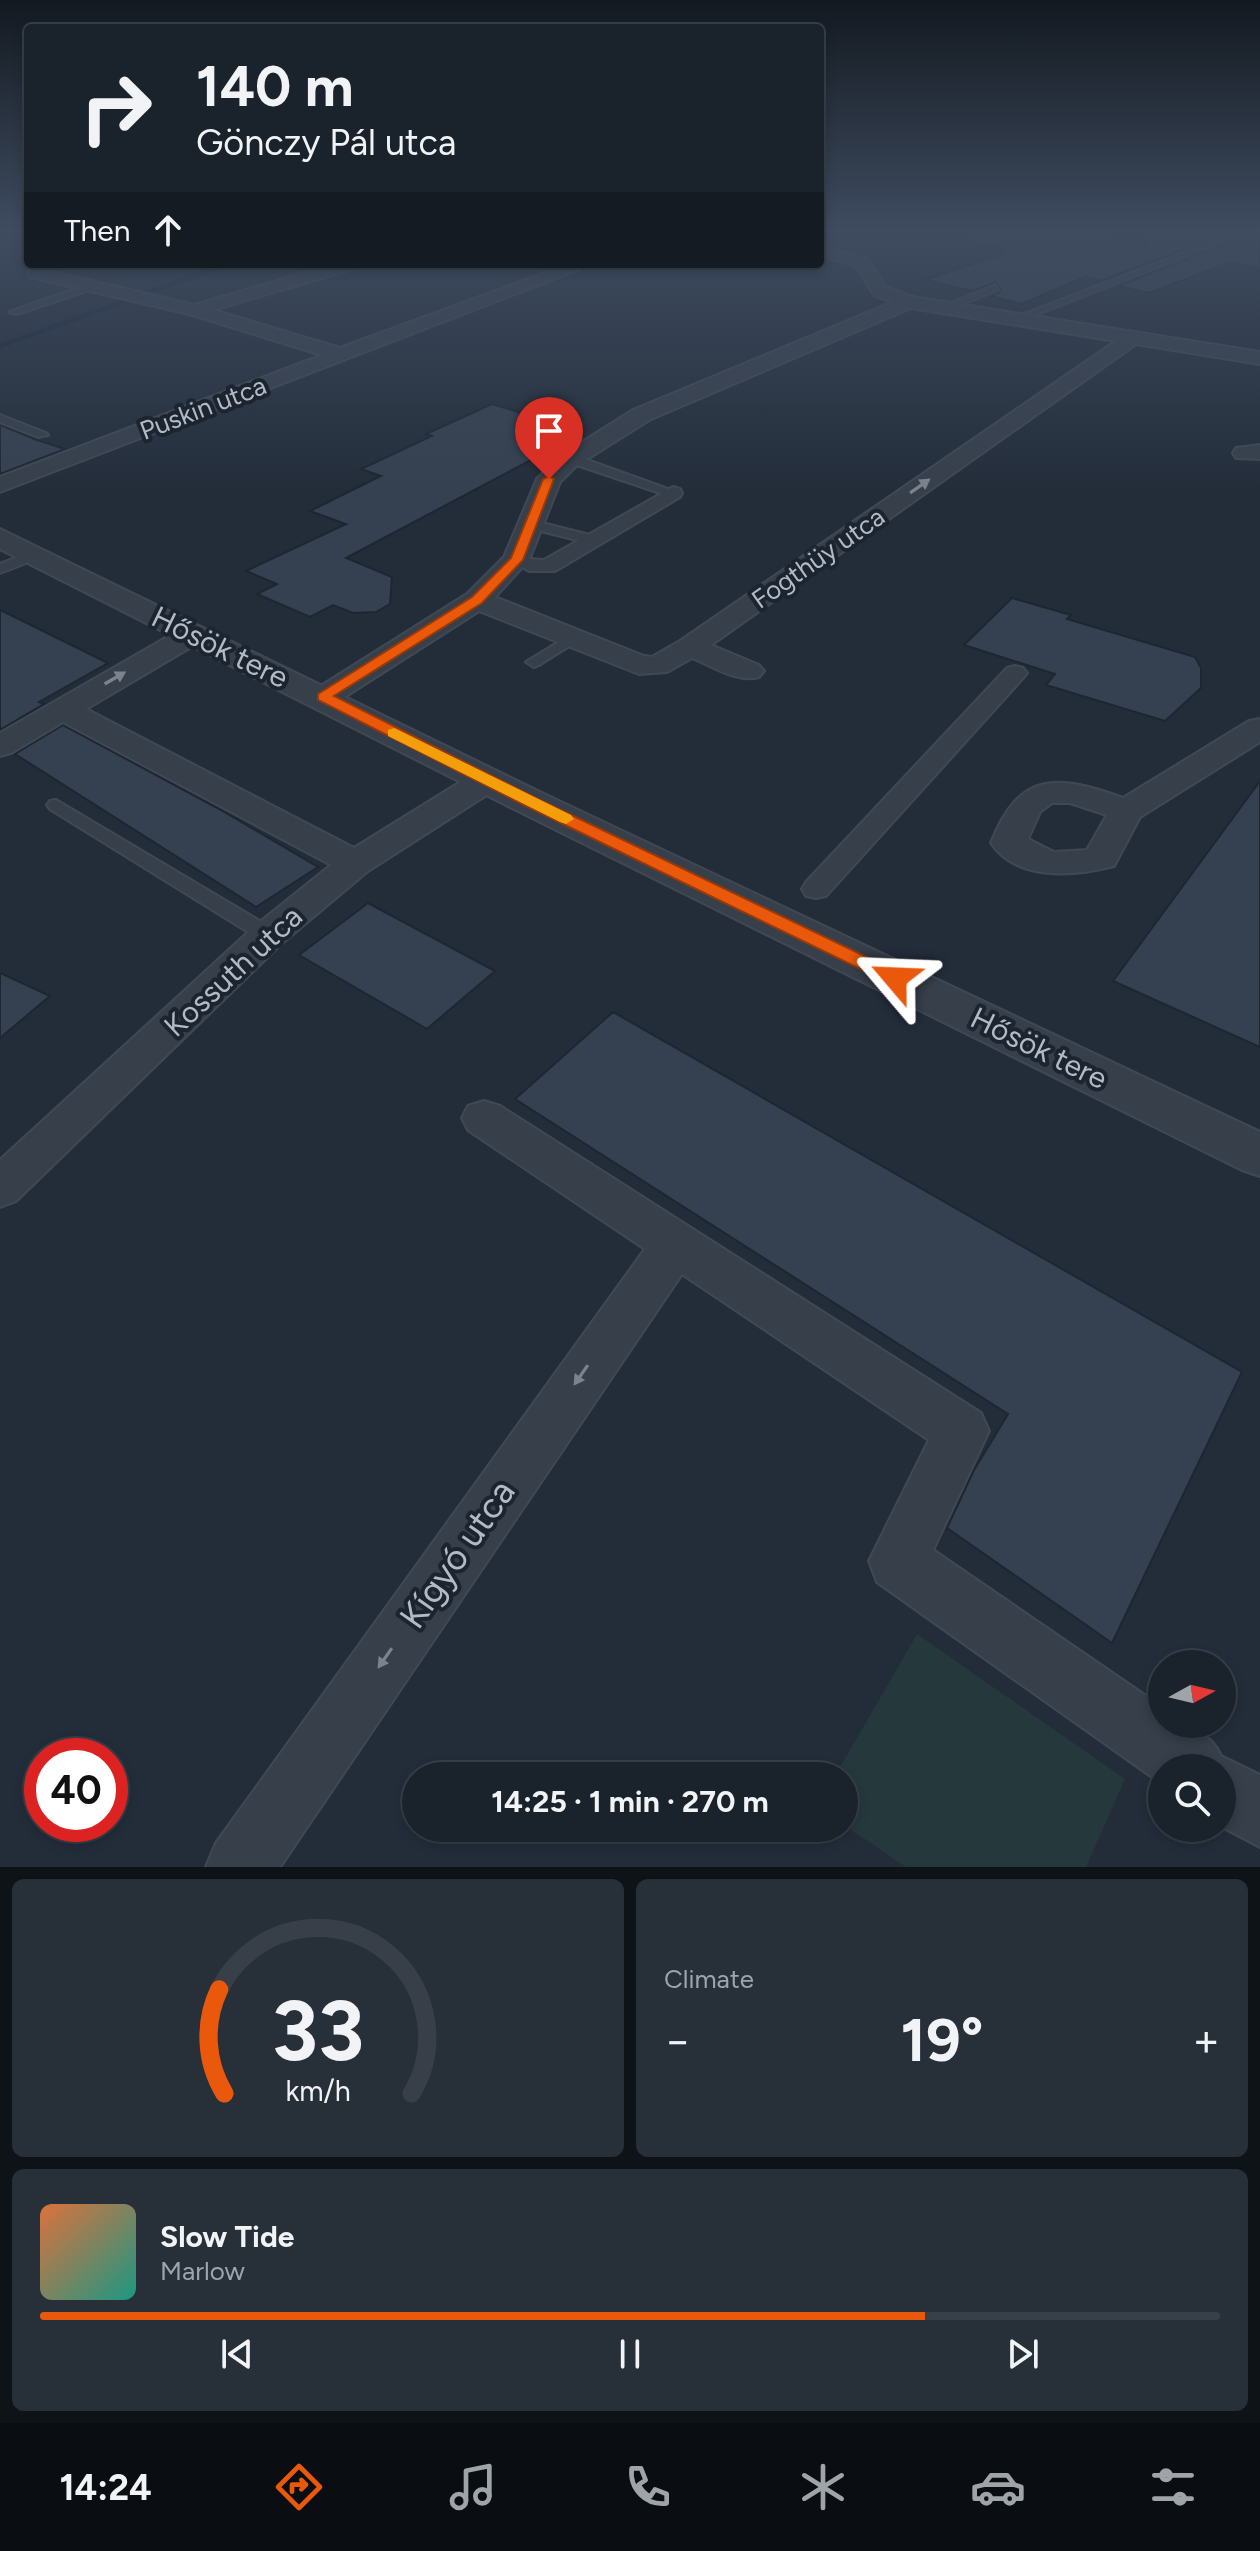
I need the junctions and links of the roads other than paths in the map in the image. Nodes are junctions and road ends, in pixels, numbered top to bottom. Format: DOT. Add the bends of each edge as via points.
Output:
graph roads {
  1 [pos="217,317"];
  2 [pos="439,317"];
  3 [pos="873,317"];
  4 [pos="1008,317"];
  5 [pos="1014,318"];
  6 [pos="1134,337"];
  7 [pos="342,355"];
  8 [pos="1260,358"];
  9 [pos="0,418"];
  10 [pos="42,435"];
  11 [pos="572,459"];
  12 [pos="0,485"];
  13 [pos="673,493"];
  14 [pos="530,524"];
  15 [pos="0,538"];
  16 [pos="593,540"];
  17 [pos="34,555"];
  18 [pos="529,565"];
  19 [pos="0,569"];
  20 [pos="477,600"];
  21 [pos="193,634"];
  22 [pos="572,638"];
  23 [pos="693,645"];
  24 [pos="534,662"];
  25 [pos="749,671"];
  26 [pos="1015,673"];
  27 [pos="324,697"];
  28 [pos="62,709"];
  29 [pos="1260,728"];
  30 [pos="0,746"];
  31 [pos="487,780"];
  32 [pos="56,805"];
  33 [pos="1126,811"];
  34 [pos="355,863"];
  35 [pos="816,889"];
  36 [pos="268,935"];
  37 [pos="484,1118"];
  38 [pos="1260,1155"];
  39 [pos="0,1188"];
  40 [pos="676,1243"];
  41 [pos="1174,1754"];
  42 [pos="1236,1798"];
  43 [pos="1260,1814"];
  44 [pos="240,1867"];
  1 -- 7 [label="street"];
  2 -- 7 [label="street, Puskin utca"];
  3 -- 11 [label="street" via="641,415"];
  4 -- 5 [label="street"];
  5 -- 6 [label="street"];
  6 -- 8 [label="street"];
  23 -- 6 [label="street, Fogthüy utca, one-way"];
  7 -- 12 [label="street, Puskin utca"];
  9 -- 10 [label="lane"];
  11 -- 13 [label="lane"];
  11 -- 14 [label="street" via="549,479"];
  13 -- 16 [label="street"];
  14 -- 16 [label="lane"];
  14 -- 20 [label="street" via="516,560"];
  15 -- 17 [label="street, Hősök tere"];
  16 -- 18 [label="street" via="548,567"];
  17 -- 19 [label="lane"];
  17 -- 21 [label="street, Hősök tere"];
  20 -- 22 [label="street, Fogthüy utca"];
  20 -- 27 [label="street"];
  21 -- 27 [label="street, Hősök tere"];
  28 -- 21 [label="street, one-way"];
  22 -- 23 [label="street, Fogthüy utca" via="639,665 657,666"];
  22 -- 24 [label="lane"];
  23 -- 25 [label="street"];
  26 -- 35 [label="street"];
  27 -- 31 [label="street, Hősök tere"];
  28 -- 30 [label="street"];
  28 -- 34 [label="street"];
  29 -- 33 [label="street"];
  31 -- 34 [label="street, Kossuth utca"];
  31 -- 38 [label="street, Hősök tere"];
  32 -- 36 [label="lane"];
  34 -- 36 [label="street, Kossuth utca"];
  36 -- 39 [label="street, Kossuth utca"];
  37 -- 40 [label="street"];
  40 -- 41 [label="street" via="962,1431 898,1561"];
  40 -- 44 [label="street, Kígyó utca, one-way"];
  42 -- 43 [label="street"];
}
